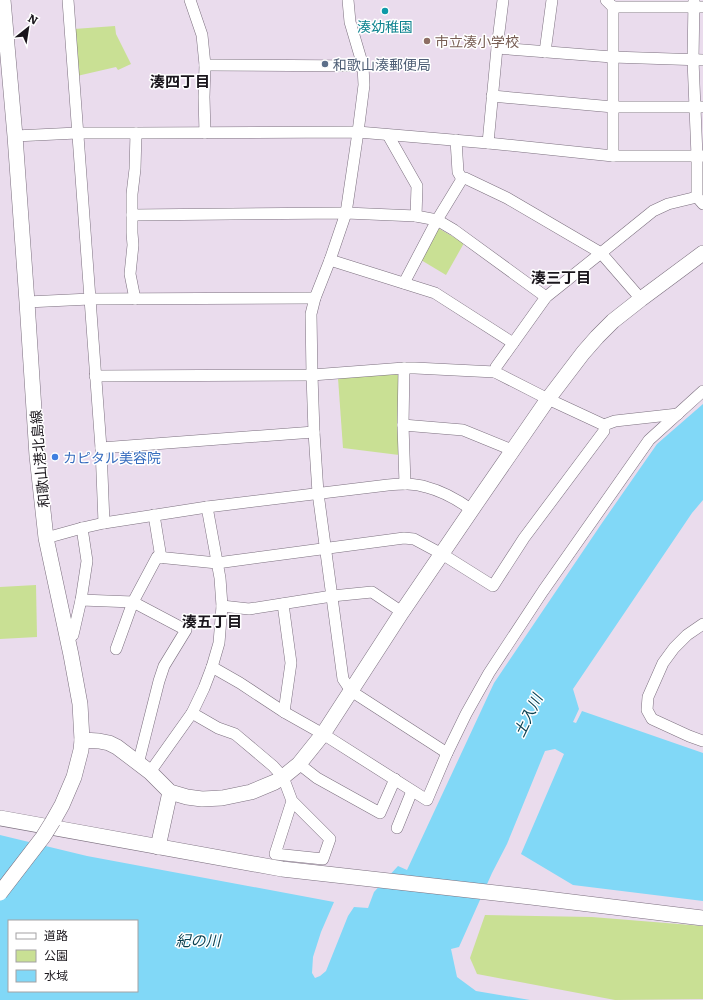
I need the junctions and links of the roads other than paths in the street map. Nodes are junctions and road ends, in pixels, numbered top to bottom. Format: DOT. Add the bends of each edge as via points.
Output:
graph roads {
  1 [pos="3,0"];
  2 [pos="68,0"];
  3 [pos="190,0"];
  4 [pos="348,0"];
  5 [pos="503,0"];
  6 [pos="552,0"];
  7 [pos="610,4"];
  8 [pos="697,4"];
  9 [pos="497,48"];
  10 [pos="545,52"];
  11 [pos="612,57"];
  12 [pos="698,60"];
  13 [pos="205,65"];
  14 [pos="363,66"];
  15 [pos="492,96"];
  16 [pos="613,107"];
  17 [pos="699,107"];
  18 [pos="358,132"];
  19 [pos="78,133"];
  20 [pos="136,133"];
  21 [pos="205,133"];
  22 [pos="388,135"];
  23 [pos="15,136"];
  24 [pos="456,140"];
  25 [pos="488,143"];
  26 [pos="613,156"];
  27 [pos="700,156"];
  28 [pos="462,179"];
  29 [pos="700,201"];
  30 [pos="346,213"];
  31 [pos="132,215"];
  32 [pos="416,216"];
  33 [pos="437,220"];
  34 [pos="601,253"];
  35 [pos="703,253"];
  36 [pos="330,260"];
  37 [pos="404,284"];
  38 [pos="546,297"];
  39 [pos="315,298"];
  40 [pos="90,299"];
  41 [pos="135,299"];
  42 [pos="640,299"];
  43 [pos="27,302"];
  44 [pos="513,343"];
  45 [pos="404,368"];
  46 [pos="494,372"];
  47 [pos="312,375"];
  48 [pos="95,376"];
  49 [pos="703,392"];
  50 [pos="548,399"];
  51 [pos="678,414"];
  52 [pos="604,424"];
  53 [pos="403,425"];
  54 [pos="314,432"];
  55 [pos="101,448"];
  56 [pos="512,450"];
  57 [pos="405,484"];
  58 [pos="318,493"];
  59 [pos="207,507"];
  60 [pos="472,510"];
  61 [pos="154,515"];
  62 [pos="104,523"];
  63 [pos="82,528"];
  64 [pos="46,538"];
  65 [pos="326,549"];
  66 [pos="442,554"];
  67 [pos="161,558"];
  68 [pos="217,563"];
  69 [pos="332,596"];
  70 [pos="81,600"];
  71 [pos="133,602"];
  72 [pos="283,604"];
  73 [pos="222,606"];
  74 [pos="402,612"];
  75 [pos="703,624"];
  76 [pos="68,639"];
  77 [pos="116,649"];
  78 [pos="212,667"];
  79 [pos="351,691"];
  80 [pos="284,712"];
  81 [pos="192,713"];
  82 [pos="323,734"];
  83 [pos="82,740"];
  84 [pos="703,741"];
  85 [pos="447,754"];
  86 [pos="299,764"];
  87 [pos="144,768"];
  88 [pos="283,777"];
  89 [pos="394,779"];
  90 [pos="412,791"];
  91 [pos="170,792"];
  92 [pos="292,801"];
  93 [pos="0,818"];
  94 [pos="397,828"];
  95 [pos="158,846"];
  96 [pos="0,893"];
  97 [pos="703,918"];
  1 -- 23 [label="street, 和歌山港北島線"];
  2 -- 19 [label="street"];
  3 -- 13 [label="street" via="202,35"];
  4 -- 14 [label="street" via="350,22"];
  5 -- 9 [label="street"];
  6 -- 10 [label="street"];
  7 -- 8 [label="street"];
  7 -- 11 [label="street"];
  8 -- 12 [label="street"];
  9 -- 10 [label="street"];
  9 -- 15 [label="street"];
  10 -- 11 [label="street"];
  11 -- 12 [label="street"];
  11 -- 16 [label="street"];
  12 -- 17 [label="street"];
  13 -- 14 [label="street"];
  13 -- 21 [label="street"];
  14 -- 18 [label="street" via="364,85"];
  15 -- 16 [label="street"];
  15 -- 25 [label="street"];
  16 -- 17 [label="street"];
  16 -- 26 [label="street"];
  17 -- 27 [label="street"];
  18 -- 21 [label="street"];
  18 -- 22 [label="street"];
  18 -- 30 [label="street"];
  19 -- 20 [label="street"];
  19 -- 23 [label="street"];
  19 -- 40 [label="street"];
  20 -- 21 [label="street"];
  20 -- 31 [label="street"];
  22 -- 24 [label="street"];
  22 -- 32 [label="street" via="417,186"];
  23 -- 43 [label="street, 和歌山港北島線"];
  24 -- 25 [label="street"];
  24 -- 28 [label="street" via="458,172"];
  25 -- 26 [label="street"];
  26 -- 27 [label="street"];
  27 -- 29 [label="street"];
  28 -- 33 [label="street"];
  28 -- 34 [label="street" via="465,178 507,198"];
  29 -- 34 [label="street" via="668,204 653,211"];
  30 -- 31 [label="street"];
  30 -- 32 [label="street"];
  30 -- 36 [label="street"];
  31 -- 41 [label="street" via="133,245 130,274"];
  32 -- 33 [label="street"];
  33 -- 37 [label="street"];
  33 -- 38 [label="street"];
  34 -- 38 [label="street"];
  34 -- 42 [label="street"];
  35 -- 42 [label="street"];
  36 -- 37 [label="street"];
  36 -- 39 [label="street"];
  37 -- 44 [label="street" via="435,293"];
  38 -- 44 [label="street"];
  39 -- 41 [label="street"];
  39 -- 47 [label="street" via="311,314"];
  40 -- 41 [label="street"];
  40 -- 43 [label="street"];
  40 -- 48 [label="street"];
  42 -- 50 [label="street" via="597,337"];
  43 -- 64 [label="street, 和歌山港北島線" via="37,456"];
  44 -- 46 [label="street"];
  45 -- 46 [label="street"];
  45 -- 47 [label="street"];
  45 -- 53 [label="street"];
  46 -- 50 [label="street"];
  47 -- 48 [label="street"];
  47 -- 54 [label="street"];
  48 -- 55 [label="street"];
  49 -- 51 [label="street"];
  50 -- 52 [label="street"];
  50 -- 56 [label="street"];
  51 -- 52 [label="street"];
  51 -- 85 [label="street" via="649,440 543,591 489,673"];
  52 -- 66 [label="street" via="604,431 524,538 493,586"];
  53 -- 56 [label="street" via="463,430"];
  53 -- 57 [label="street"];
  54 -- 55 [label="street"];
  54 -- 58 [label="street"];
  55 -- 62 [label="street"];
  56 -- 60 [label="street"];
  57 -- 58 [label="street"];
  57 -- 60 [label="street" via="425,486 444,493"];
  58 -- 59 [label="street"];
  58 -- 65 [label="street"];
  59 -- 61 [label="street"];
  59 -- 68 [label="street"];
  60 -- 66 [label="street"];
  61 -- 62 [label="street"];
  61 -- 67 [label="street"];
  62 -- 63 [label="street"];
  63 -- 64 [label="street"];
  63 -- 70 [label="street" via="87,561"];
  64 -- 76 [label="street, 和歌山港北島線"];
  65 -- 66 [label="street" via="404,538 414,539"];
  65 -- 68 [label="street"];
  65 -- 69 [label="street"];
  66 -- 74 [label="street"];
  67 -- 68 [label="street"];
  67 -- 71 [label="street" via="157,557"];
  68 -- 73 [label="street"];
  69 -- 72 [label="street"];
  69 -- 74 [label="street" via="372,592"];
  69 -- 79 [label="street" via="343,679"];
  70 -- 71 [label="street"];
  70 -- 76 [label="street" via="73,635"];
  71 -- 77 [label="street"];
  71 -- 87 [label="street" via="186,630 164,666 159,681"];
  72 -- 73 [label="street" via="249,609"];
  72 -- 80 [label="street" via="291,663"];
  73 -- 78 [label="street" via="219,643"];
  74 -- 79 [label="street"];
  75 -- 84 [label="street" via="687,635 663,663 648,697 647,710 652,719"];
  76 -- 83 [label="street, 和歌山港北島線" via="80,704"];
  78 -- 80 [label="street"];
  78 -- 81 [label="street"];
  79 -- 82 [label="street"];
  79 -- 85 [label="street"];
  80 -- 82 [label="street"];
  81 -- 87 [label="street"];
  81 -- 88 [label="street" via="218,728 235,734"];
  82 -- 86 [label="street"];
  82 -- 89 [label="street"];
  83 -- 87 [label="street" via="109,743"];
  83 -- 96 [label="street, 和歌山港北島線, bridge" via="74,777 62,805 43,837"];
  85 -- 90 [label="street" via="427,800"];
  86 -- 88 [label="street"];
  86 -- 89 [label="street" via="317,778 380,813"];
  87 -- 91 [label="street"];
  88 -- 91 [label="street" via="251,792 222,798 202,799"];
  88 -- 92 [label="street"];
  89 -- 90 [label="street"];
  90 -- 94 [label="street"];
  91 -- 95 [label="street"];
  92 -- 92 [label="street" via="330,839 323,859 275,854"];
  93 -- 95 [label="street"];
  95 -- 97 [label="street" via="282,869"];
}
